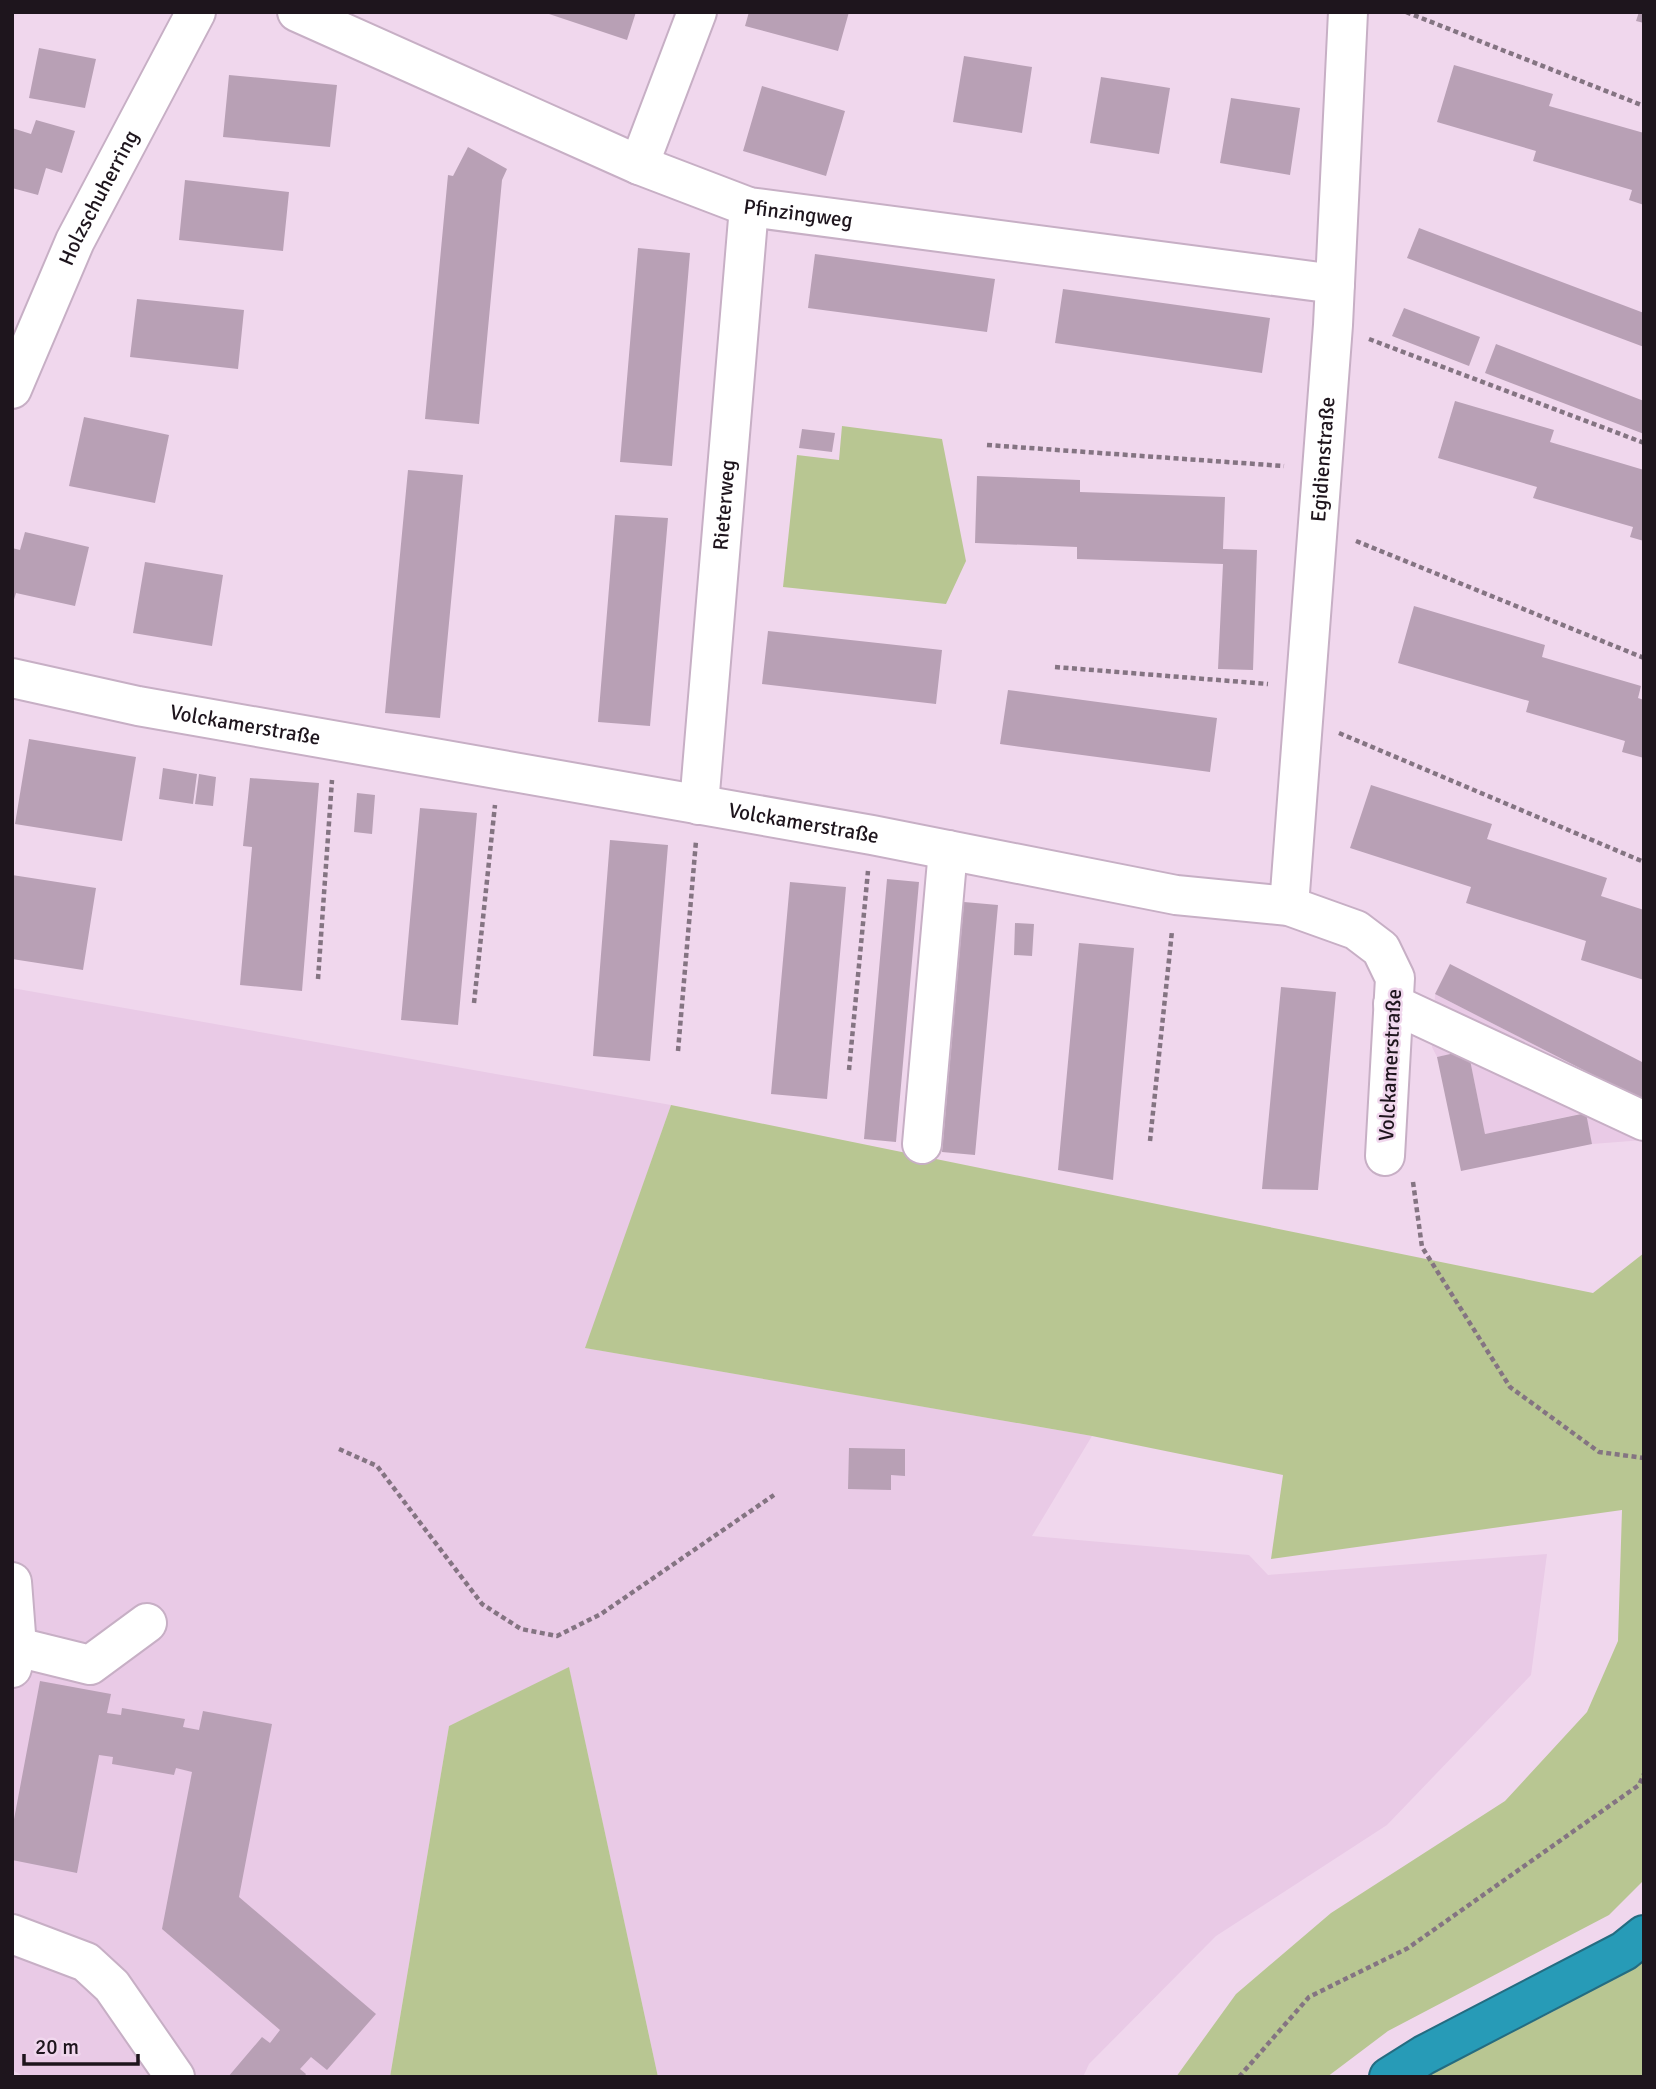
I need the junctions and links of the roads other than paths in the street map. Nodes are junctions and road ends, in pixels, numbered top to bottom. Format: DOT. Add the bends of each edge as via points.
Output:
graph roads {
  1 [pos="196,12"];
  2 [pos="297,12"];
  3 [pos="697,12"];
  4 [pos="1348,12"];
  5 [pos="639,165"];
  6 [pos="749,207"];
  7 [pos="1335,284"];
  8 [pos="13,386"];
  9 [pos="12,678"];
  10 [pos="699,805"];
  11 [pos="948,850"];
  12 [pos="1289,906"];
  13 [pos="1393,1004"];
  14 [pos="1644,1121"];
  15 [pos="922,1144"];
  16 [pos="1385,1156"];
  17 [pos="12,1582"];
  18 [pos="147,1623"];
  19 [pos="14,1657"];
  20 [pos="12,1934"];
  21 [pos="1644,1935"];
  22 [pos="176,2077"];
  23 [pos="1389,2077"];
  1 -- 8 [label="street, Holzschuherring" via="75,241"];
  2 -- 5 [label="street, Pfinzingweg"];
  3 -- 5 [label="street"];
  4 -- 7 [label="street, Egidienstraße"];
  5 -- 6 [label="street, Pfinzingweg"];
  6 -- 7 [label="street, Pfinzingweg"];
  6 -- 10 [label="street, Rieterweg"];
  7 -- 12 [label="street, Egidienstraße"];
  9 -- 10 [label="street, Volckamerstraße" via="138,706"];
  10 -- 11 [label="street, Volckamerstraße"];
  11 -- 12 [label="street, Volckamerstraße" via="1176,895"];
  11 -- 15 [label="street"];
  12 -- 13 [label="street, Volckamerstraße" via="1356,930 1381,949 1395,978"];
  13 -- 14 [label="street"];
  13 -- 16 [label="street, Volckamerstraße"];
  17 -- 19 [label="street"];
  18 -- 19 [label="street" via="90,1665"];
  20 -- 22 [label="street" via="86,1962 111,1986"];
  21 -- 23 [label="highway" via="1624,1951"];
}
